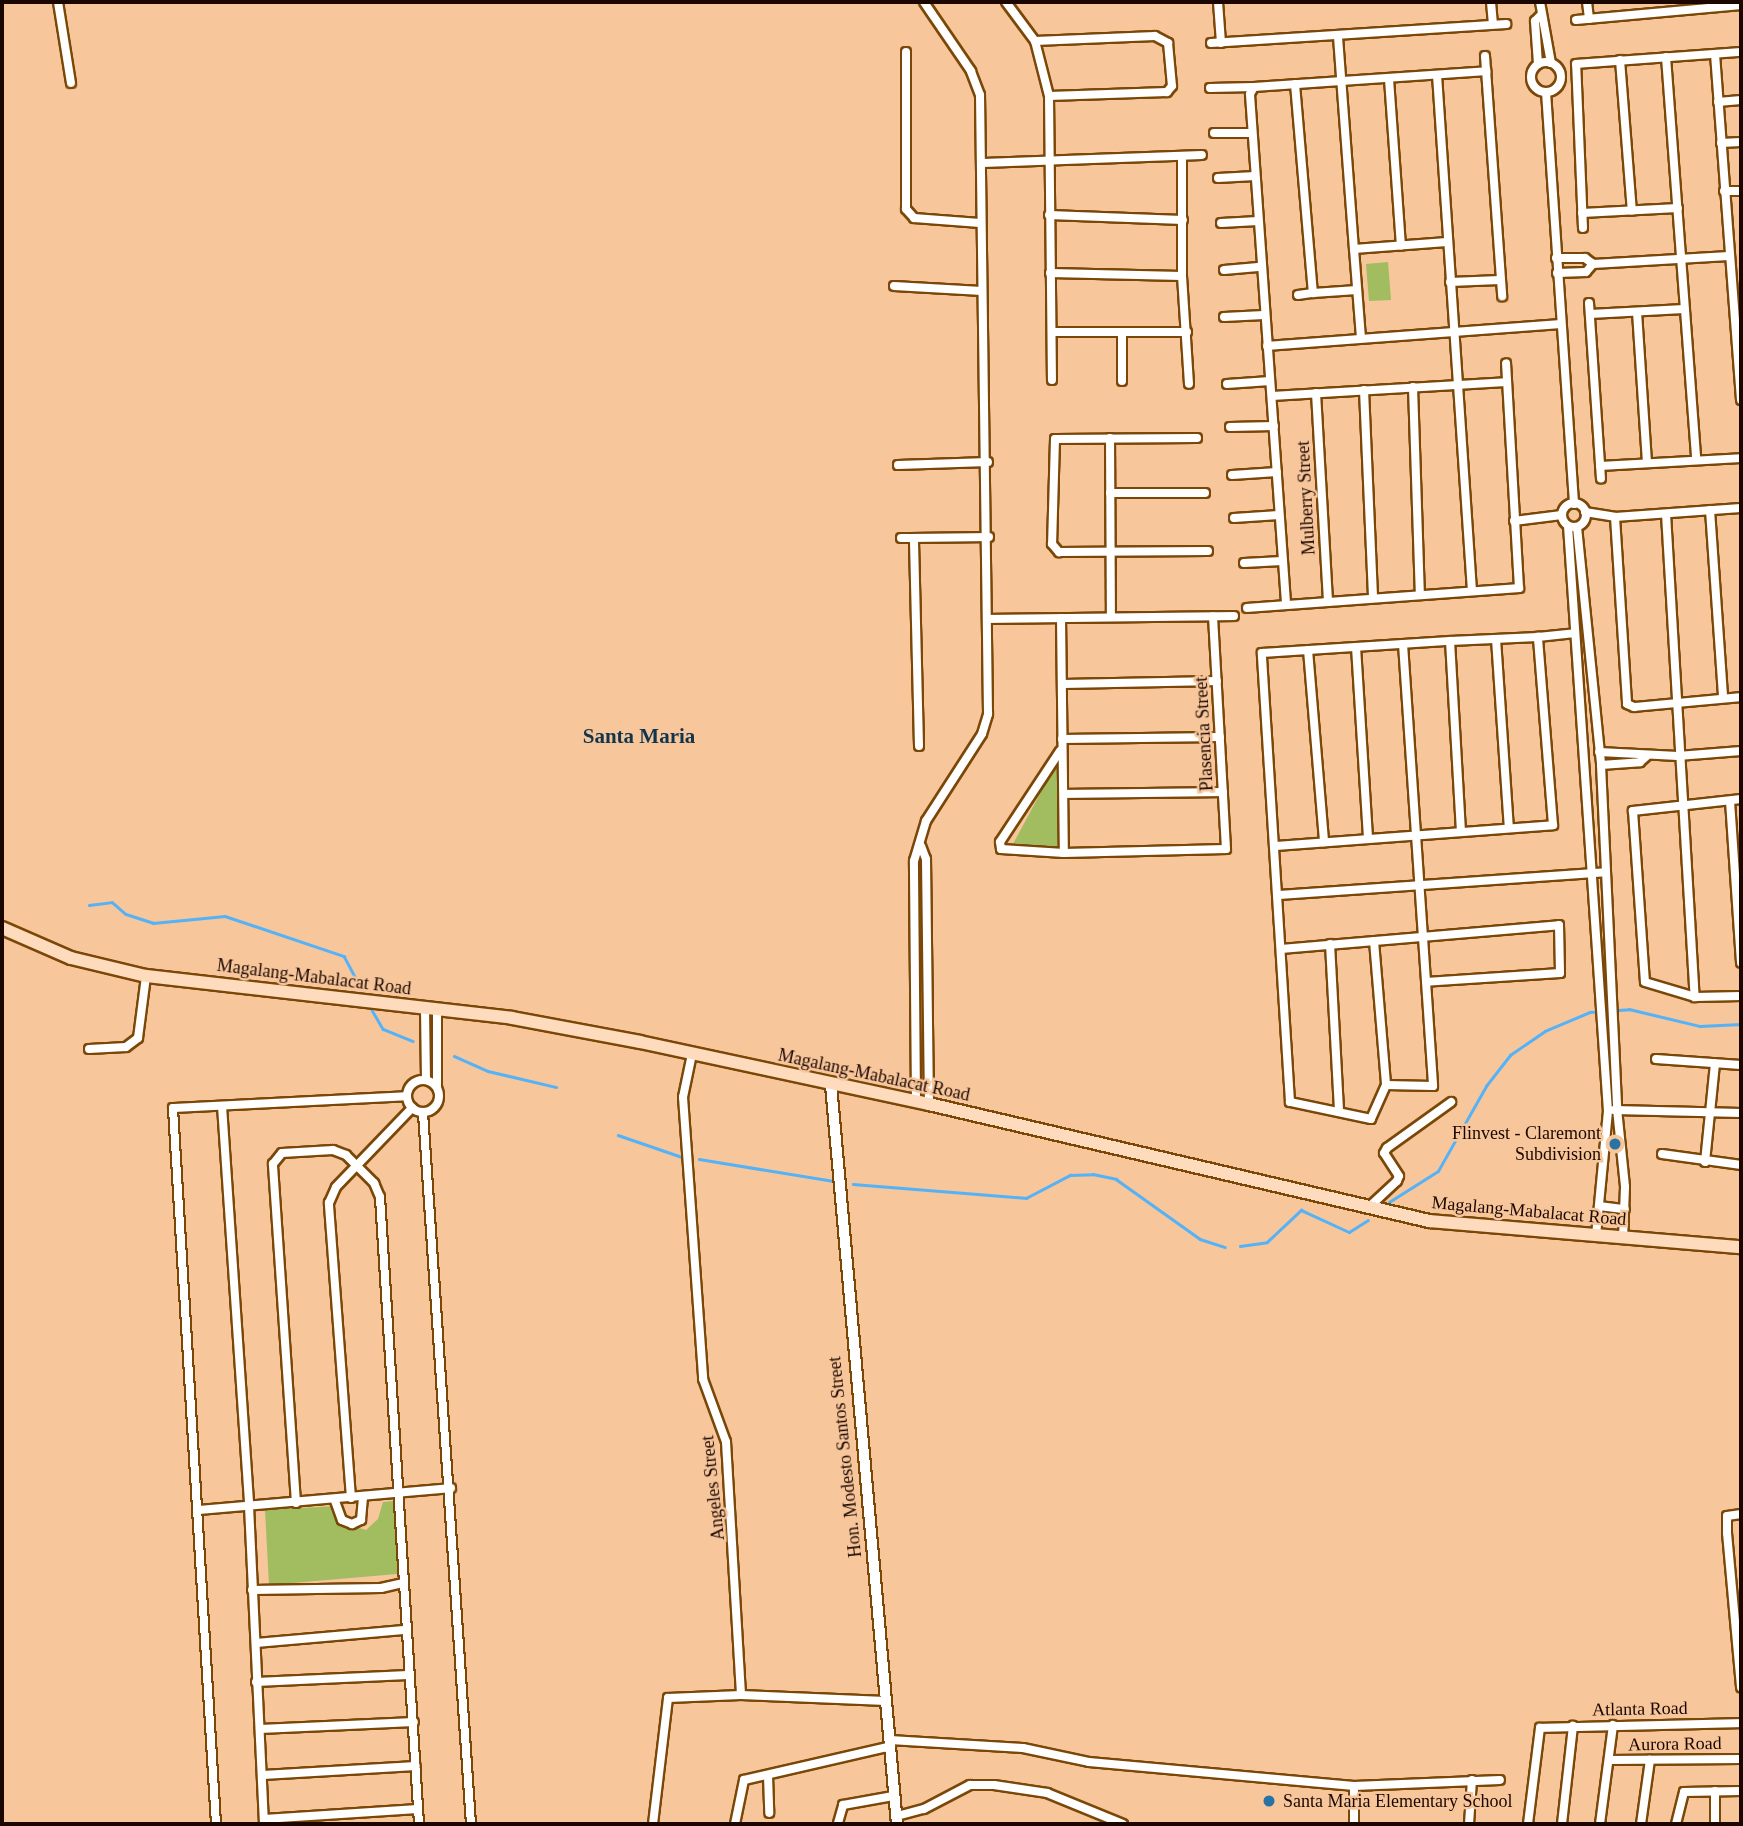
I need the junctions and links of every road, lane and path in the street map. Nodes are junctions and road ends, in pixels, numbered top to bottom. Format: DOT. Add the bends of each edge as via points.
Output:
graph roads {
  1 [pos="58,2"];
  2 [pos="924,2"];
  3 [pos="1006,2"];
  4 [pos="1218,2"];
  5 [pos="1491,2"];
  6 [pos="1540,2"];
  7 [pos="1587,2"];
  8 [pos="1741,5"];
  9 [pos="1541,15"];
  10 [pos="1589,19"];
  11 [pos="1576,20"];
  12 [pos="1493,23"];
  13 [pos="1506,24"];
  14 [pos="1338,37"];
  15 [pos="1035,41"];
  16 [pos="906,52"];
  17 [pos="1741,52"];
  18 [pos="1715,54"];
  19 [pos="1485,56"];
  20 [pos="1665,57"];
  21 [pos="1620,60"];
  22 [pos="1551,63"];
  23 [pos="1538,64"];
  24 [pos="1486,71"];
  25 [pos="1437,75"];
  26 [pos="1389,79"];
  27 [pos="1345,81"];
  28 [pos="71,83"];
  29 [pos="1295,84"];
  30 [pos="1254,87"];
  31 [pos="1210,88"];
  32 [pos="1546,92"];
  33 [pos="1049,96"];
  34 [pos="1741,100"];
  35 [pos="1718,102"];
  36 [pos="1214,133"];
  37 [pos="1252,133"];
  38 [pos="1741,142"];
  39 [pos="1721,143"];
  40 [pos="1202,155"];
  41 [pos="1182,156"];
  42 [pos="1050,161"];
  43 [pos="983,163"];
  44 [pos="1255,176"];
  45 [pos="1218,178"];
  46 [pos="1724,191"];
  47 [pos="1741,191"];
  48 [pos="1678,208"];
  49 [pos="1632,211"];
  50 [pos="1582,213"];
  51 [pos="1049,215"];
  52 [pos="1183,219"];
  53 [pos="1258,221"];
  54 [pos="980,223"];
  55 [pos="1221,223"];
  56 [pos="1583,228"];
  57 [pos="1447,242"];
  58 [pos="1401,246"];
  59 [pos="1354,249"];
  60 [pos="1729,256"];
  61 [pos="1556,258"];
  62 [pos="1682,258"];
  63 [pos="1593,264"];
  64 [pos="1261,267"];
  65 [pos="1224,270"];
  66 [pos="1050,273"];
  67 [pos="1557,273"];
  68 [pos="1182,276"];
  69 [pos="1500,280"];
  70 [pos="1450,282"];
  71 [pos="894,286"];
  72 [pos="1357,290"];
  73 [pos="982,291"];
  74 [pos="1313,293"];
  75 [pos="1298,295"];
  76 [pos="1503,296"];
  77 [pos="1589,303"];
  78 [pos="1684,309"];
  79 [pos="1637,312"];
  80 [pos="1590,314"];
  81 [pos="1264,315"];
  82 [pos="1224,317"];
  83 [pos="1737,317"];
  84 [pos="1560,324"];
  85 [pos="1052,332"];
  86 [pos="1122,332"];
  87 [pos="1187,332"];
  88 [pos="1453,333"];
  89 [pos="1361,338"];
  90 [pos="1267,346"];
  91 [pos="1506,363"];
  92 [pos="1739,366"];
  93 [pos="1052,380"];
  94 [pos="1122,381"];
  95 [pos="1270,381"];
  96 [pos="1506,382"];
  97 [pos="1189,384"];
  98 [pos="1227,384"];
  99 [pos="1459,385"];
  100 [pos="1413,387"];
  101 [pos="1364,390"];
  102 [pos="1316,393"];
  103 [pos="1272,396"];
  104 [pos="1741,400"];
  105 [pos="1274,426"];
  106 [pos="1230,427"];
  107 [pos="1110,438"];
  108 [pos="1198,438"];
  109 [pos="1741,458"];
  110 [pos="1696,460"];
  111 [pos="988,462"];
  112 [pos="1647,463"];
  113 [pos="898,465"];
  114 [pos="1600,466"];
  115 [pos="1277,472"];
  116 [pos="1232,475"];
  117 [pos="1601,479"];
  118 [pos="1206,493"];
  119 [pos="1110,494"];
  120 [pos="1574,503"];
  121 [pos="1741,508"];
  122 [pos="1710,510"];
  123 [pos="1585,512"];
  124 [pos="1666,514"];
  125 [pos="1279,515"];
  126 [pos="1562,515"];
  127 [pos="1615,517"];
  128 [pos="1234,518"];
  129 [pos="1514,521"];
  130 [pos="1573,526"];
  131 [pos="989,537"];
  132 [pos="901,538"];
  133 [pos="914,538"];
  134 [pos="1110,551"];
  135 [pos="1208,551"];
  136 [pos="1282,561"];
  137 [pos="1244,563"];
  138 [pos="1472,591"];
  139 [pos="1420,595"];
  140 [pos="1373,598"];
  141 [pos="1328,601"];
  142 [pos="1286,603"];
  143 [pos="1247,608"];
  144 [pos="1213,616"];
  145 [pos="1234,616"];
  146 [pos="1111,617"];
  147 [pos="1061,618"];
  148 [pos="988,619"];
  149 [pos="1575,634"];
  150 [pos="1538,637"];
  151 [pos="1496,639"];
  152 [pos="1450,641"];
  153 [pos="1403,644"];
  154 [pos="1356,647"];
  155 [pos="1308,650"];
  156 [pos="1217,681"];
  157 [pos="1063,684"];
  158 [pos="1741,697"];
  159 [pos="1723,698"];
  160 [pos="1675,701"];
  161 [pos="1220,737"];
  162 [pos="1062,739"];
  163 [pos="919,746"];
  164 [pos="1060,751"];
  165 [pos="1741,751"];
  166 [pos="1599,752"];
  167 [pos="1647,756"];
  168 [pos="1678,756"];
  169 [pos="1601,765"];
  170 [pos="1223,792"];
  171 [pos="1064,794"];
  172 [pos="1741,799"];
  173 [pos="1730,801"];
  174 [pos="1681,805"];
  175 [pos="1509,828"];
  176 [pos="1461,832"];
  177 [pos="1415,835"];
  178 [pos="1368,839"];
  179 [pos="1324,842"];
  180 [pos="921,846"];
  181 [pos="1276,846"];
  182 [pos="1064,853"];
  183 [pos="1605,872"];
  184 [pos="1590,873"];
  185 [pos="1419,886"];
  186 [pos="1279,895"];
  187 [pos="2,928"];
  188 [pos="1423,937"];
  189 [pos="1374,941"];
  190 [pos="1330,944"];
  191 [pos="1281,949"];
  192 [pos="1741,963"];
  193 [pos="1597,972"];
  194 [pos="1611,972"];
  195 [pos="146,976"];
  196 [pos="1426,982"];
  197 [pos="1741,996"];
  198 [pos="1695,997"];
  199 [pos="431,1015"];
  200 [pos="89,1049"];
  201 [pos="692,1054"];
  202 [pos="1656,1059"];
  203 [pos="1715,1064"];
  204 [pos="1741,1065"];
  205 [pos="426,1080"];
  206 [pos="916,1082"];
  207 [pos="929,1083"];
  208 [pos="831,1085"];
  209 [pos="1386,1085"];
  210 [pos="437,1086"];
  211 [pos="407,1096"];
  212 [pos="916,1101"];
  213 [pos="1451,1102"];
  214 [pos="929,1104"];
  215 [pos="222,1106"];
  216 [pos="412,1108"];
  217 [pos="1613,1110"];
  218 [pos="1710,1110"];
  219 [pos="423,1112"];
  220 [pos="1339,1112"];
  221 [pos="1741,1113"];
  222 [pos="1662,1154"];
  223 [pos="1705,1162"];
  224 [pos="1741,1165"];
  225 [pos="356,1167"];
  226 [pos="1599,1206"];
  227 [pos="1369,1207"];
  228 [pos="1625,1209"];
  229 [pos="1596,1235"];
  230 [pos="1623,1238"];
  231 [pos="1741,1247"];
  232 [pos="452,1488"];
  233 [pos="398,1493"];
  234 [pos="351,1498"];
  235 [pos="363,1498"];
  236 [pos="335,1501"];
  237 [pos="296,1503"];
  238 [pos="249,1506"];
  239 [pos="200,1510"];
  240 [pos="1741,1514"];
  241 [pos="402,1583"];
  242 [pos="252,1590"];
  243 [pos="406,1630"];
  244 [pos="256,1643"];
  245 [pos="408,1675"];
  246 [pos="256,1682"];
  247 [pos="1741,1687"];
  248 [pos="741,1695"];
  249 [pos="886,1701"];
  250 [pos="414,1722"];
  251 [pos="1741,1723"];
  252 [pos="1613,1725"];
  253 [pos="1573,1726"];
  254 [pos="260,1729"];
  255 [pos="890,1743"];
  256 [pos="1741,1759"];
  257 [pos="1609,1760"];
  258 [pos="1650,1760"];
  259 [pos="416,1766"];
  260 [pos="263,1775"];
  261 [pos="768,1776"];
  262 [pos="1472,1780"];
  263 [pos="1500,1780"];
  264 [pos="1354,1786"];
  265 [pos="1715,1791"];
  266 [pos="1741,1791"];
  267 [pos="893,1796"];
  268 [pos="418,1809"];
  269 [pos="769,1814"];
  270 [pos="897,1820"];
  271 [pos="264,1821"];
  272 [pos="838,1823"];
  273 [pos="216,1824"];
  274 [pos="419,1824"];
  275 [pos="471,1824"];
  276 [pos="653,1824"];
  277 [pos="735,1824"];
  278 [pos="1123,1824"];
  279 [pos="1354,1824"];
  280 [pos="1469,1824"];
  281 [pos="1528,1824"];
  282 [pos="1562,1824"];
  283 [pos="1600,1824"];
  284 [pos="1640,1824"];
  285 [pos="1676,1824"];
  286 [pos="1714,1824"];
  1 -- 28 [label="street"];
  2 -- 43 [label="street" via="971,71 980,95"];
  3 -- 15 [label="street"];
  4 -- 14 [label="street" via="1216,43"];
  5 -- 12 [label="street"];
  6 -- 9 [label="street"];
  7 -- 10 [label="street"];
  8 -- 10 [label="street"];
  9 -- 22 [label="street" via="1546,20"];
  9 -- 23 [label="street" via="1535,21"];
  10 -- 11 [label="street"];
  12 -- 13 [label="street"];
  12 -- 14 [label="street"];
  14 -- 27 [label="street"];
  15 -- 33 [label="street"];
  15 -- 33 [label="street" via="1155,36 1168,43 1172,86 1167,92"];
  16 -- 54 [label="street" via="909,215"];
  17 -- 18 [label="street"];
  18 -- 20 [label="street"];
  18 -- 35 [label="street"];
  19 -- 24 [label="street"];
  20 -- 21 [label="street"];
  20 -- 48 [label="street"];
  21 -- 49 [label="street"];
  21 -- 50 [label="street" via="1576,64"];
  22 -- 23 [label="street"];
  22 -- 32 [label="street" via="1561,71 1562,80 1558,88"];
  23 -- 32 [label="street" via="1531,79 1534,87"];
  24 -- 25 [label="street"];
  24 -- 69 [label="street"];
  25 -- 26 [label="street"];
  25 -- 57 [label="street"];
  26 -- 27 [label="street"];
  26 -- 58 [label="street"];
  27 -- 29 [label="street"];
  27 -- 59 [label="street"];
  29 -- 30 [label="street"];
  29 -- 74 [label="street"];
  30 -- 31 [label="street"];
  30 -- 37 [label="street" via="1250,94"];
  32 -- 61 [label="street"];
  33 -- 42 [label="street"];
  34 -- 35 [label="street"];
  35 -- 39 [label="street"];
  36 -- 37 [label="street"];
  37 -- 44 [label="street"];
  38 -- 39 [label="street"];
  39 -- 46 [label="street"];
  40 -- 41 [label="street"];
  41 -- 42 [label="street"];
  41 -- 52 [label="street"];
  42 -- 43 [label="street"];
  42 -- 51 [label="street"];
  43 -- 54 [label="street"];
  44 -- 45 [label="street"];
  44 -- 53 [label="street"];
  46 -- 47 [label="street"];
  46 -- 60 [label="street"];
  48 -- 49 [label="street"];
  48 -- 62 [label="street"];
  49 -- 50 [label="street"];
  50 -- 56 [label="street"];
  51 -- 52 [label="street"];
  51 -- 66 [label="street"];
  52 -- 68 [label="street"];
  53 -- 55 [label="street"];
  53 -- 64 [label="street"];
  54 -- 73 [label="street"];
  57 -- 58 [label="street"];
  57 -- 70 [label="street"];
  58 -- 59 [label="street"];
  59 -- 72 [label="street"];
  60 -- 62 [label="street"];
  60 -- 83 [label="street"];
  61 -- 63 [label="street" via="1585,258"];
  61 -- 67 [label="street"];
  62 -- 63 [label="street"];
  62 -- 78 [label="street"];
  63 -- 67 [label="street" via="1586,272"];
  64 -- 65 [label="street"];
  64 -- 81 [label="street"];
  66 -- 68 [label="street"];
  66 -- 85 [label="street"];
  67 -- 84 [label="street"];
  68 -- 87 [label="street"];
  69 -- 70 [label="street"];
  69 -- 76 [label="street"];
  70 -- 88 [label="street"];
  71 -- 73 [label="street"];
  72 -- 74 [label="street"];
  72 -- 89 [label="street"];
  73 -- 111 [label="street"];
  74 -- 75 [label="street"];
  77 -- 80 [label="street"];
  78 -- 79 [label="street"];
  78 -- 110 [label="street"];
  79 -- 80 [label="street"];
  79 -- 112 [label="street"];
  80 -- 114 [label="street"];
  81 -- 82 [label="street"];
  81 -- 90 [label="street"];
  83 -- 92 [label="street"];
  84 -- 88 [label="street"];
  84 -- 120 [label="street"];
  85 -- 86 [label="street"];
  85 -- 93 [label="street"];
  86 -- 87 [label="street"];
  86 -- 94 [label="street"];
  87 -- 97 [label="street"];
  88 -- 89 [label="street"];
  88 -- 99 [label="street"];
  89 -- 90 [label="street"];
  90 -- 95 [label="street"];
  91 -- 96 [label="street"];
  92 -- 104 [label="street"];
  95 -- 98 [label="street"];
  95 -- 103 [label="street"];
  96 -- 99 [label="street"];
  96 -- 129 [label="street"];
  99 -- 100 [label="street"];
  99 -- 138 [label="street"];
  100 -- 101 [label="street"];
  100 -- 139 [label="street"];
  101 -- 102 [label="street"];
  101 -- 140 [label="street"];
  102 -- 103 [label="street"];
  102 -- 141 [label="street, Mulberry Street"];
  103 -- 105 [label="street"];
  105 -- 106 [label="street"];
  105 -- 115 [label="street"];
  107 -- 108 [label="street"];
  107 -- 119 [label="street"];
  107 -- 134 [label="street" via="1061,436 1052,444 1052,457 1054,549"];
  109 -- 110 [label="street"];
  110 -- 112 [label="street"];
  111 -- 113 [label="street"];
  111 -- 131 [label="street"];
  112 -- 114 [label="street"];
  114 -- 117 [label="street"];
  115 -- 116 [label="street"];
  115 -- 125 [label="street"];
  118 -- 119 [label="street"];
  119 -- 134 [label="street"];
  120 -- 123 [label="street"];
  120 -- 126 [label="street"];
  121 -- 122 [label="street"];
  122 -- 124 [label="street"];
  122 -- 159 [label="street"];
  123 -- 127 [label="street"];
  123 -- 130 [label="street" via="1583,523"];
  124 -- 127 [label="street"];
  124 -- 160 [label="street"];
  125 -- 128 [label="street"];
  125 -- 136 [label="street"];
  126 -- 129 [label="street"];
  126 -- 130 [label="street"];
  127 -- 160 [label="street" via="1627,704"];
  129 -- 138 [label="street" via="1519,588"];
  130 -- 149 [label="street"];
  130 -- 166 [label="street"];
  131 -- 133 [label="street"];
  131 -- 148 [label="street"];
  132 -- 133 [label="street"];
  133 -- 163 [label="street"];
  134 -- 135 [label="street"];
  134 -- 146 [label="street"];
  136 -- 137 [label="street"];
  136 -- 142 [label="street"];
  138 -- 139 [label="street"];
  139 -- 140 [label="street"];
  140 -- 141 [label="street"];
  141 -- 142 [label="street"];
  142 -- 143 [label="street"];
  144 -- 145 [label="street"];
  144 -- 146 [label="street"];
  144 -- 156 [label="street, Plasencia Street"];
  146 -- 147 [label="street"];
  147 -- 148 [label="street"];
  147 -- 157 [label="street"];
  148 -- 180 [label="street" via="987,724 926,821"];
  149 -- 150 [label="street"];
  149 -- 184 [label="street"];
  150 -- 151 [label="street"];
  150 -- 175 [label="street" via="1553,825"];
  151 -- 152 [label="street"];
  151 -- 175 [label="street"];
  152 -- 153 [label="street"];
  152 -- 176 [label="street"];
  153 -- 154 [label="street"];
  153 -- 177 [label="street"];
  154 -- 155 [label="street"];
  154 -- 178 [label="street"];
  155 -- 179 [label="street"];
  155 -- 181 [label="street" via="1262,653"];
  156 -- 157 [label="street"];
  156 -- 161 [label="street, Plasencia Street"];
  157 -- 162 [label="street"];
  158 -- 159 [label="street"];
  159 -- 160 [label="street"];
  160 -- 168 [label="street"];
  161 -- 162 [label="street"];
  161 -- 170 [label="street, Plasencia Street"];
  162 -- 164 [label="street"];
  164 -- 171 [label="street"];
  164 -- 182 [label="street" via="999,846 1005,851"];
  165 -- 168 [label="street"];
  166 -- 167 [label="street" via="1638,751"];
  166 -- 169 [label="street"];
  167 -- 168 [label="street"];
  167 -- 169 [label="street" via="1640,762"];
  168 -- 174 [label="street"];
  169 -- 183 [label="street"];
  170 -- 171 [label="street"];
  170 -- 182 [label="street, Plasencia Street" via="1226,849"];
  171 -- 182 [label="street"];
  172 -- 173 [label="street"];
  173 -- 174 [label="street"];
  173 -- 192 [label="street"];
  174 -- 198 [label="street"];
  174 -- 198 [label="street" via="1633,811 1645,982"];
  175 -- 176 [label="street"];
  176 -- 177 [label="street"];
  177 -- 178 [label="street"];
  177 -- 185 [label="street"];
  178 -- 179 [label="street"];
  179 -- 181 [label="street"];
  180 -- 206 [label="street" via="914,861"];
  180 -- 207 [label="street" via="926,859"];
  181 -- 186 [label="street"];
  183 -- 184 [label="street"];
  183 -- 194 [label="street"];
  184 -- 185 [label="street"];
  184 -- 193 [label="street"];
  185 -- 186 [label="street"];
  185 -- 188 [label="street"];
  186 -- 191 [label="street"];
  187 -- 195 [label="main road, Magalang-Mabalacat Road" via="71,958"];
  188 -- 189 [label="street"];
  188 -- 196 [label="street"];
  188 -- 196 [label="street" via="1559,925 1560,973"];
  189 -- 190 [label="street"];
  189 -- 209 [label="street"];
  190 -- 191 [label="street"];
  190 -- 220 [label="street"];
  191 -- 220 [label="street" via="1290,1102"];
  193 -- 194 [label="street"];
  193 -- 217 [label="street"];
  194 -- 217 [label="street"];
  195 -- 199 [label="main road, Magalang-Mabalacat Road"];
  195 -- 200 [label="street" via="138,1038 126,1047"];
  196 -- 209 [label="street" via="1433,1086"];
  197 -- 198 [label="street"];
  199 -- 201 [label="main road, Magalang-Mabalacat Road" via="512,1018"];
  199 -- 205 [label="street"];
  199 -- 210 [label="street"];
  201 -- 208 [label="main road, Magalang-Mabalacat Road"];
  201 -- 248 [label="street, Angeles Street" via="683,1097 703,1379 726,1442"];
  202 -- 203 [label="street"];
  203 -- 204 [label="street"];
  203 -- 218 [label="street"];
  205 -- 210 [label="street"];
  205 -- 211 [label="street" via="410,1086"];
  206 -- 207 [label="street"];
  206 -- 212 [label="street"];
  207 -- 214 [label="street"];
  208 -- 212 [label="main road, Magalang-Mabalacat Road"];
  208 -- 249 [label="street, Hon. Modesto Santos Street"];
  209 -- 220 [label="street" via="1371,1119"];
  210 -- 219 [label="street" via="437,1106"];
  211 -- 215 [label="street"];
  211 -- 216 [label="street"];
  212 -- 214 [label="main road, Magalang-Mabalacat Road"];
  213 -- 227 [label="street" via="1387,1148 1387,1159 1399,1176"];
  214 -- 227 [label="main road, Magalang-Mabalacat Road"];
  215 -- 238 [label="street"];
  215 -- 239 [label="street" via="173,1108"];
  216 -- 219 [label="street"];
  216 -- 225 [label="street"];
  217 -- 218 [label="street"];
  217 -- 226 [label="street"];
  217 -- 228 [label="street"];
  218 -- 221 [label="street"];
  218 -- 223 [label="street"];
  219 -- 232 [label="street"];
  222 -- 223 [label="street"];
  223 -- 224 [label="street"];
  225 -- 233 [label="street" via="374,1183 380,1197"];
  225 -- 234 [label="street" via="329,1203"];
  225 -- 237 [label="street" via="333,1150 282,1153 273,1164"];
  226 -- 228 [label="street"];
  226 -- 229 [label="street"];
  227 -- 229 [label="main road, Magalang-Mabalacat Road" via="1429,1221"];
  228 -- 230 [label="street"];
  229 -- 230 [label="main road, Magalang-Mabalacat Road"];
  230 -- 231 [label="main road, Magalang-Mabalacat Road"];
  232 -- 233 [label="street"];
  232 -- 275 [label="street"];
  233 -- 235 [label="street"];
  233 -- 241 [label="street"];
  234 -- 235 [label="street"];
  234 -- 236 [label="street"];
  235 -- 236 [label="street" via="361,1520 352,1524 342,1520"];
  236 -- 237 [label="street"];
  237 -- 238 [label="street"];
  238 -- 239 [label="street"];
  238 -- 242 [label="street"];
  239 -- 273 [label="street"];
  240 -- 247 [label="street" via="1727,1516"];
  241 -- 242 [label="street" via="382,1588"];
  241 -- 243 [label="street"];
  242 -- 244 [label="street"];
  243 -- 244 [label="street"];
  243 -- 245 [label="street"];
  244 -- 246 [label="street"];
  245 -- 246 [label="street"];
  245 -- 250 [label="street"];
  246 -- 254 [label="street"];
  248 -- 249 [label="street"];
  248 -- 276 [label="street" via="668,1698"];
  249 -- 255 [label="street, Hon. Modesto Santos Street"];
  250 -- 254 [label="street"];
  250 -- 259 [label="street"];
  251 -- 252 [label="street, Atlanta Road"];
  252 -- 253 [label="street, Atlanta Road"];
  252 -- 257 [label="street"];
  253 -- 281 [label="street, Atlanta Road" via="1540,1728"];
  253 -- 282 [label="street"];
  254 -- 260 [label="street"];
  255 -- 261 [label="street"];
  255 -- 264 [label="street" via="1023,1748 1089,1762"];
  255 -- 267 [label="street, Hon. Modesto Santos Street"];
  256 -- 258 [label="street, Aurora Road"];
  257 -- 258 [label="street, Aurora Road"];
  257 -- 283 [label="street"];
  258 -- 284 [label="street"];
  259 -- 260 [label="street"];
  259 -- 268 [label="street"];
  260 -- 271 [label="street"];
  261 -- 269 [label="street"];
  261 -- 277 [label="street" via="744,1780"];
  262 -- 263 [label="street"];
  262 -- 264 [label="street"];
  262 -- 280 [label="street"];
  264 -- 279 [label="street"];
  265 -- 266 [label="street"];
  265 -- 285 [label="street" via="1684,1792"];
  265 -- 286 [label="street"];
  267 -- 270 [label="street, Hon. Modesto Santos Street"];
  267 -- 272 [label="street" via="843,1805"];
  268 -- 271 [label="street"];
  268 -- 274 [label="street"];
  270 -- 278 [label="street" via="970,1785 994,1785 1047,1793"];
}
